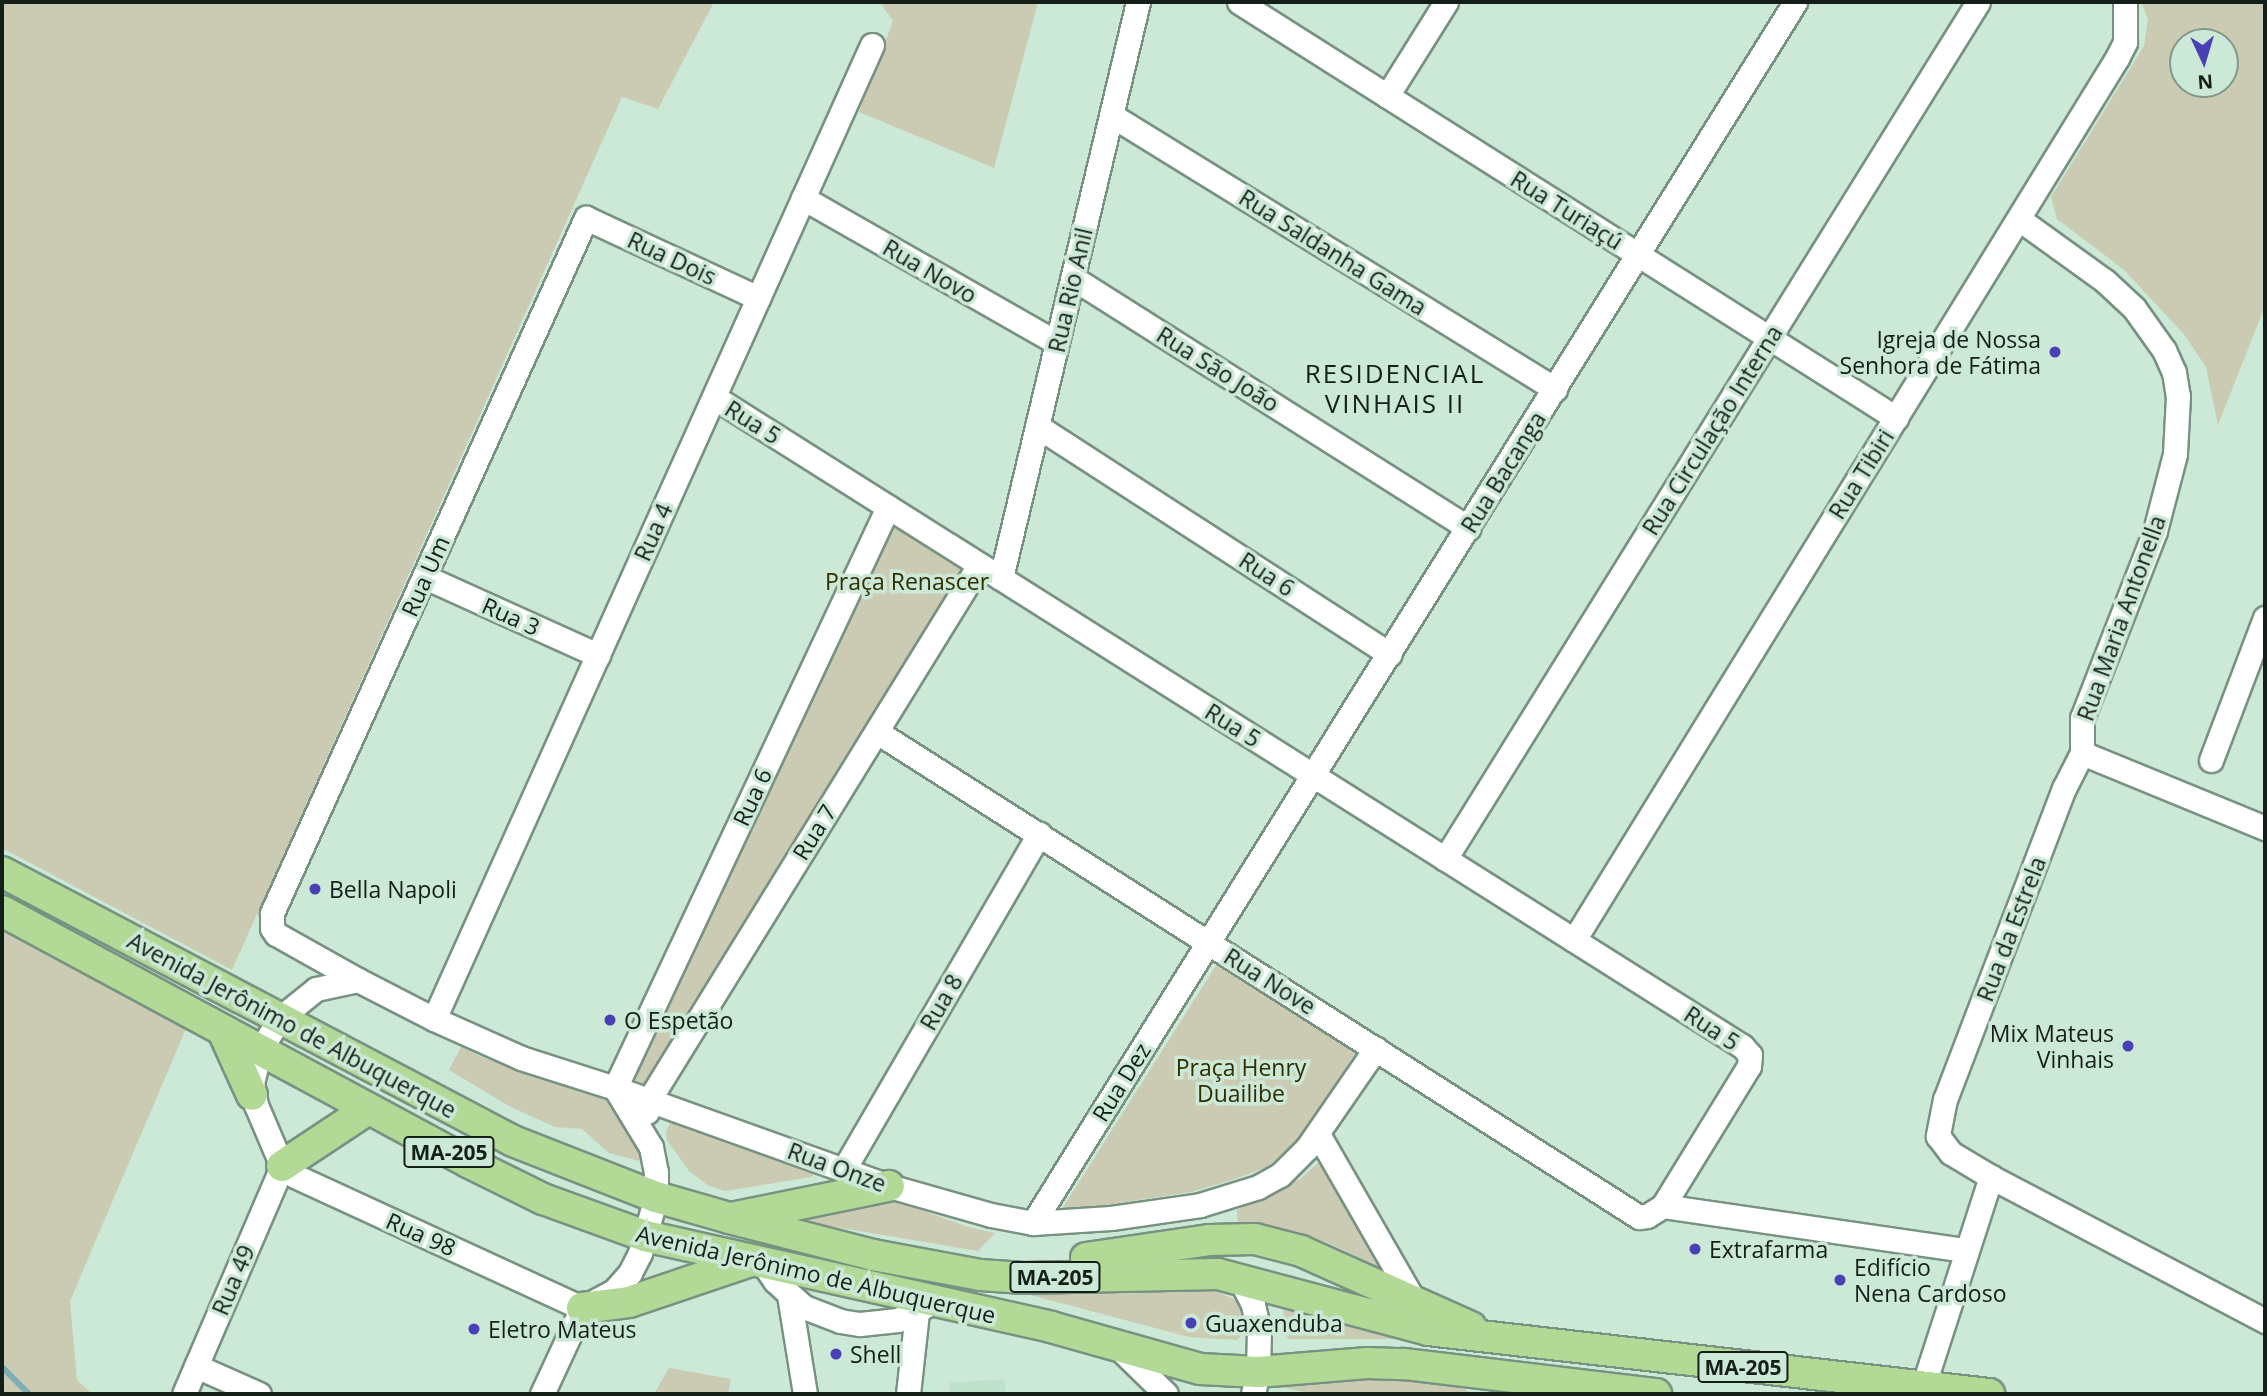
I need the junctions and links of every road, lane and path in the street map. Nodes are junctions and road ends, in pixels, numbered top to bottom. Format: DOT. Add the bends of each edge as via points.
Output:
graph roads {
  1 [pos="1138,2"];
  2 [pos="1239,2"];
  3 [pos="1447,2"];
  4 [pos="1796,2"];
  5 [pos="1978,2"];
  6 [pos="2125,2"];
  7 [pos="872,45"];
  8 [pos="1387,96"];
  9 [pos="1111,115"];
  10 [pos="803,198"];
  11 [pos="586,218"];
  12 [pos="2019,219"];
  13 [pos="1638,255"];
  14 [pos="1073,278"];
  15 [pos="758,298"];
  16 [pos="1769,338"];
  17 [pos="1057,343"];
  18 [pos="1555,389"];
  19 [pos="714,397"];
  20 [pos="1896,418"];
  21 [pos="1037,426"];
  22 [pos="888,507"];
  23 [pos="1469,528"];
  24 [pos="979,565"];
  25 [pos="425,577"];
  26 [pos="1001,578"];
  27 [pos="2265,618"];
  28 [pos="1390,654"];
  29 [pos="598,655"];
  30 [pos="2255,673"];
  31 [pos="877,732"];
  32 [pos="2082,753"];
  33 [pos="2211,760"];
  34 [pos="1314,776"];
  35 [pos="2265,828"];
  36 [pos="1039,834"];
  37 [pos="1445,859"];
  38 [pos="2,872"];
  39 [pos="2,911"];
  40 [pos="276,934"];
  41 [pos="1574,940"];
  42 [pos="1208,941"];
  43 [pos="358,980"];
  44 [pos="280,1018"];
  45 [pos="434,1019"];
  46 [pos="223,1031"];
  47 [pos="1376,1048"];
  48 [pos="260,1051"];
  49 [pos="615,1088"];
  50 [pos="253,1095"];
  51 [pos="649,1100"];
  52 [pos="368,1109"];
  53 [pos="644,1133"];
  54 [pos="1318,1134"];
  55 [pos="282,1166"];
  56 [pos="844,1169"];
  57 [pos="1991,1177"];
  58 [pos="889,1186"];
  59 [pos="656,1197"];
  60 [pos="1663,1206"];
  61 [pos="729,1218"];
  62 [pos="1033,1223"];
  63 [pos="645,1236"];
  64 [pos="1966,1250"];
  65 [pos="873,1255"];
  66 [pos="756,1263"];
  67 [pos="1239,1277"];
  68 [pos="789,1295"];
  69 [pos="1414,1300"];
  70 [pos="925,1307"];
  71 [pos="582,1308"];
  72 [pos="2265,1321"];
  73 [pos="1497,1339"];
  74 [pos="1115,1344"];
  75 [pos="196,1366"];
  76 [pos="1452,1369"];
  77 [pos="1256,1383"];
  78 [pos="1923,1387"];
  79 [pos="184,1394"];
  80 [pos="259,1394"];
  81 [pos="542,1394"];
  82 [pos="805,1394"];
  83 [pos="908,1394"];
  84 [pos="1166,1394"];
  85 [pos="1487,1394"];
  86 [pos="1656,1394"];
  87 [pos="1989,1394"];
  1 -- 9 [label="street, Rua Rio Anil"];
  2 -- 8 [label="street, Rua Turiaçú"];
  3 -- 8 [label="street"];
  4 -- 13 [label="street, Rua Bacanga"];
  5 -- 16 [label="street, Rua Circulação Interna"];
  6 -- 12 [label="street, Rua Tibiri" via="2125,42"];
  7 -- 10 [label="street, Rua 4"];
  8 -- 13 [label="street, Rua Turiaçú"];
  9 -- 14 [label="street, Rua Rio Anil"];
  9 -- 18 [label="street, Rua Saldanha Gama"];
  10 -- 15 [label="street, Rua 4"];
  10 -- 17 [label="street, Rua Novo"];
  11 -- 15 [label="street, Rua Dois"];
  11 -- 25 [label="street, Rua Um"];
  12 -- 20 [label="street, Rua Tibiri"];
  12 -- 32 [label="street, Rua Maria Antonella" via="2105,281 2134,308 2164,350 2178,396 2175,454 2155,531 2082,718"];
  13 -- 16 [label="street, Rua Turiaçú"];
  13 -- 18 [label="street, Rua Bacanga"];
  14 -- 17 [label="street, Rua Rio Anil"];
  14 -- 23 [label="street, Rua São João"];
  15 -- 19 [label="street, Rua 4"];
  16 -- 20 [label="street, Rua Turiaçú"];
  16 -- 37 [label="street, Rua Circulação Interna"];
  17 -- 21 [label="street, Rua Rio Anil"];
  18 -- 23 [label="street, Rua Bacanga"];
  19 -- 22 [label="street, Rua 5"];
  19 -- 29 [label="street, Rua 4"];
  20 -- 41 [label="street, Rua Tibiri"];
  21 -- 26 [label="street, Rua Rio Anil"];
  21 -- 28 [label="street, Rua 6"];
  22 -- 24 [label="street, Rua 5"];
  22 -- 49 [label="street, Rua 6"];
  23 -- 28 [label="street, Rua Bacanga"];
  24 -- 26 [label="street, Rua 5"];
  24 -- 31 [label="street, Rua 7"];
  25 -- 29 [label="street, Rua 3"];
  25 -- 40 [label="street, Rua Um" via="272,913"];
  26 -- 34 [label="street, Rua 5"];
  27 -- 30 [label="street"];
  28 -- 34 [label="street, Rua Bacanga"];
  29 -- 45 [label="street, Rua 4"];
  30 -- 33 [label="street"];
  31 -- 36 [label="street, Rua Nove"];
  31 -- 51 [label="street, Rua 7"];
  32 -- 35 [label="street"];
  32 -- 57 [label="street, Rua da Estrela" via="2064,788 1939,1122 1943,1145"];
  34 -- 37 [label="street, Rua 5"];
  34 -- 42 [label="street, Rua Bacanga"];
  36 -- 42 [label="street, Rua Nove"];
  36 -- 56 [label="street, Rua 8"];
  37 -- 41 [label="street, Rua 5"];
  38 -- 44 [label="main road, Avenida Jerônimo de Albuquerque / MA-205"];
  39 -- 46 [label="main road, Avenida Jerônimo de Albuquerque / MA-205"];
  40 -- 43 [label="street, Rua Onze"];
  41 -- 60 [label="street, Rua 5" via="1742,1046 1749,1055 1749,1066"];
  42 -- 47 [label="street, Rua Nove"];
  42 -- 62 [label="street, Rua Dez"];
  43 -- 44 [label="street" via="316,989"];
  43 -- 45 [label="street, Rua Onze"];
  44 -- 48 [label="street"];
  44 -- 59 [label="main road, Avenida Jerônimo de Albuquerque / MA-205" via="513,1141"];
  45 -- 49 [label="street, Rua Onze" via="521,1058"];
  46 -- 48 [label="main road, Avenida Jerônimo de Albuquerque / MA-205"];
  46 -- 50 [label="main road"];
  47 -- 54 [label="street, Rua Onze"];
  47 -- 60 [label="street, Rua Nove" via="1639,1217"];
  48 -- 50 [label="street"];
  48 -- 52 [label="main road, Avenida Jerônimo de Albuquerque / MA-205"];
  49 -- 51 [label="street, Rua Onze"];
  49 -- 53 [label="street"];
  50 -- 55 [label="street"];
  51 -- 53 [label="street"];
  51 -- 56 [label="street, Rua Onze"];
  52 -- 55 [label="main road"];
  52 -- 63 [label="main road, Avenida Jerônimo de Albuquerque / MA-205" via="543,1199"];
  53 -- 59 [label="street" via="654,1160"];
  54 -- 62 [label="street, Rua Onze" via="1280,1175 1232,1197 1111,1218"];
  54 -- 69 [label="street"];
  55 -- 71 [label="street, Rua 98" via="310,1184"];
  55 -- 75 [label="street, Rua 49"];
  56 -- 58 [label="street, Rua Onze"];
  57 -- 64 [label="street"];
  57 -- 72 [label="street, Rua da Estrela"];
  58 -- 61 [label="main road"];
  58 -- 62 [label="street, Rua Onze"];
  59 -- 61 [label="main road, Avenida Jerônimo de Albuquerque / MA-205"];
  59 -- 63 [label="street"];
  60 -- 64 [label="street, Rua Nove"];
  61 -- 65 [label="main road, Avenida Jerônimo de Albuquerque / MA-205"];
  63 -- 66 [label="main road, Avenida Jerônimo de Albuquerque / MA-205"];
  63 -- 71 [label="street" via="631,1273 604,1297"];
  64 -- 78 [label="street"];
  65 -- 67 [label="main road, Avenida Jerônimo de Albuquerque / MA-205" via="1002,1277 1198,1273"];
  65 -- 69 [label="main road" via="1038,1261 1245,1238 1301,1251"];
  66 -- 68 [label="street"];
  66 -- 70 [label="main road, Avenida Jerônimo de Albuquerque / MA-205"];
  66 -- 71 [label="main road" via="629,1302"];
  67 -- 73 [label="main road, Avenida Jerônimo de Albuquerque / MA-205" via="1428,1330"];
  67 -- 77 [label="street" via="1259,1329"];
  68 -- 70 [label="street" via="804,1307 840,1321 879,1323"];
  68 -- 82 [label="street"];
  69 -- 73 [label="main road"];
  70 -- 74 [label="main road, Avenida Jerônimo de Albuquerque / MA-205" via="1051,1327"];
  70 -- 83 [label="street"];
  71 -- 81 [label="street"];
  73 -- 78 [label="main road, Avenida Jerônimo de Albuquerque / MA-205"];
  74 -- 77 [label="main road, Avenida Jerônimo de Albuquerque / MA-205"];
  74 -- 84 [label="street"];
  75 -- 79 [label="street, Rua 49"];
  75 -- 80 [label="street"];
  76 -- 77 [label="main road, Avenida Jerônimo de Albuquerque / MA-205" via="1387,1363"];
  76 -- 85 [label="main road"];
  76 -- 86 [label="main road, Avenida Jerônimo de Albuquerque / MA-205"];
  78 -- 87 [label="main road, Avenida Jerônimo de Albuquerque / MA-205"];
}
